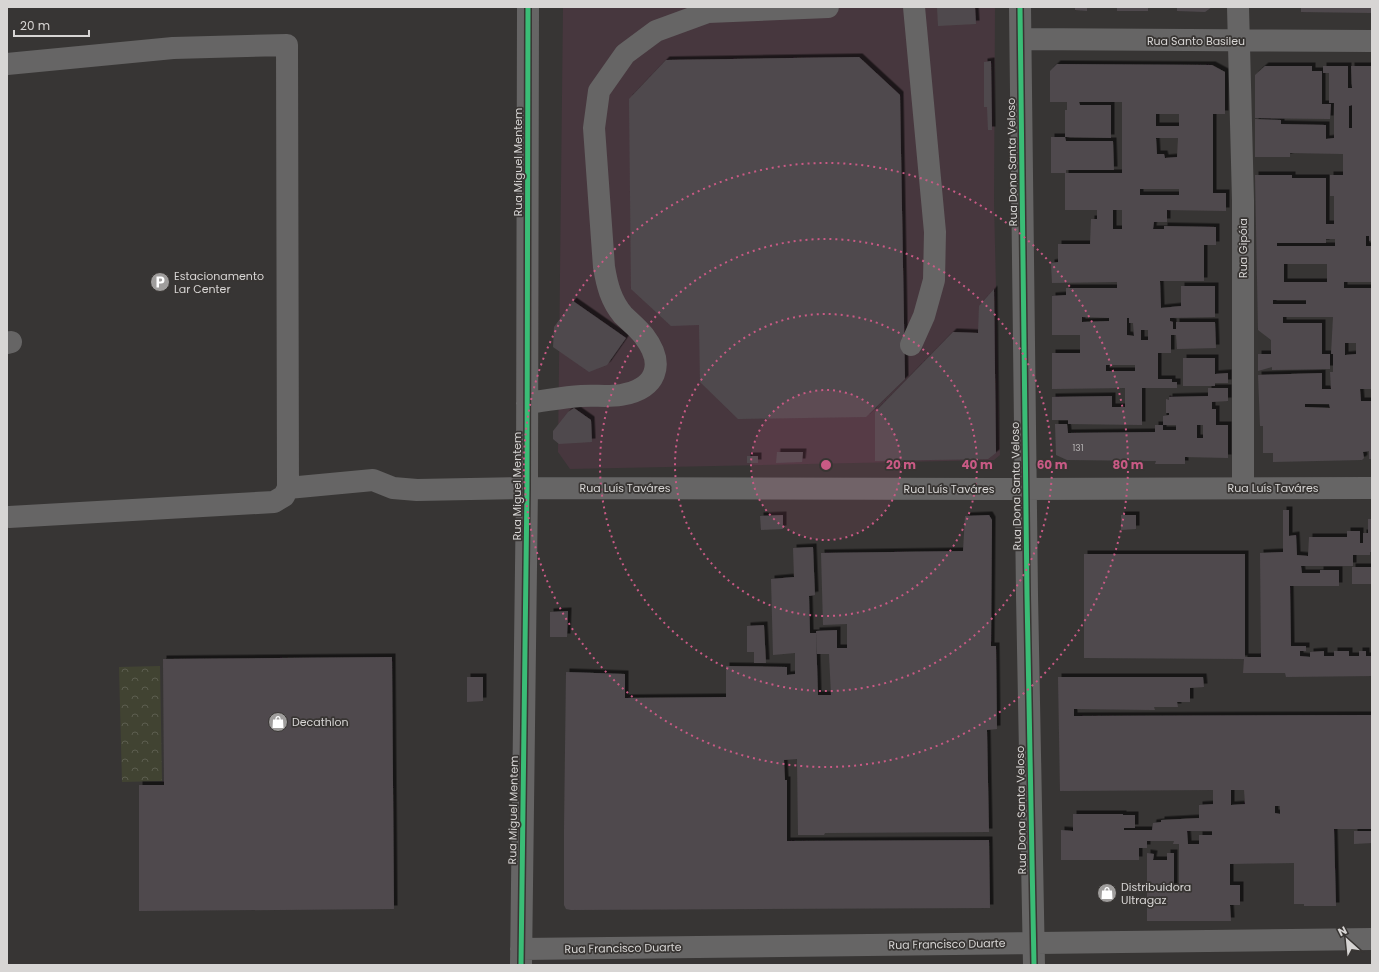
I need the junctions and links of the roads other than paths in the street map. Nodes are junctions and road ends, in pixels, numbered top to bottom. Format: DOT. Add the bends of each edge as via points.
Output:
graph roads {
  1 [pos="528,7"];
  2 [pos="828,7"];
  3 [pos="914,7"];
  4 [pos="1020,7"];
  5 [pos="1238,7"];
  6 [pos="1021,39"];
  7 [pos="1239,41"];
  8 [pos="1372,41"];
  9 [pos="9,63"];
  10 [pos="910,345"];
  11 [pos="527,403"];
  12 [pos="288,488"];
  13 [pos="527,488"];
  14 [pos="1243,488"];
  15 [pos="1372,488"];
  16 [pos="1026,489"];
  17 [pos="8,517"];
  18 [pos="1372,939"];
  19 [pos="1034,943"];
  20 [pos="521,957"];
  21 [pos="1034,965"];
  1 -- 11 [label="street, Rua Miguel Mentem"];
  2 -- 11 [label="street" via="708,12 656,31 625,54 599,91 594,128 604,267 613,300 652,348 656,361 655,372 649,382 636,391 620,395 580,396"];
  3 -- 10 [label="street" via="935,232 934,280 924,316"];
  4 -- 6 [label="street, Rua Dona Santa Veloso"];
  5 -- 7 [label="street, Rua Gipóia"];
  6 -- 7 [label="street, Rua Santo Basileu"];
  6 -- 16 [label="street, Rua Dona Santa Veloso"];
  7 -- 8 [label="street, Rua Santo Basileu"];
  7 -- 14 [label="street, Rua Gipóia" via="1243,201"];
  9 -- 12 [label="street" via="173,48 286,45"];
  11 -- 13 [label="street, Rua Miguel Mentem"];
  12 -- 13 [label="street, Rua Luís Taváres" via="374,480 393,488 417,490"];
  12 -- 17 [label="street" via="284,496 274,502"];
  13 -- 16 [label="street, Rua Luís Taváres"];
  13 -- 20 [label="street, Rua Miguel Mentem"];
  14 -- 15 [label="street, Rua Luís Taváres"];
  14 -- 16 [label="street, Rua Luís Taváres"];
  16 -- 19 [label="street, Rua Dona Santa Veloso"];
  18 -- 19 [label="street, Rua Francisco Duarte"];
  19 -- 20 [label="street, Rua Francisco Duarte"];
  19 -- 21 [label="street, Rua Dona Santa Veloso"];
}
